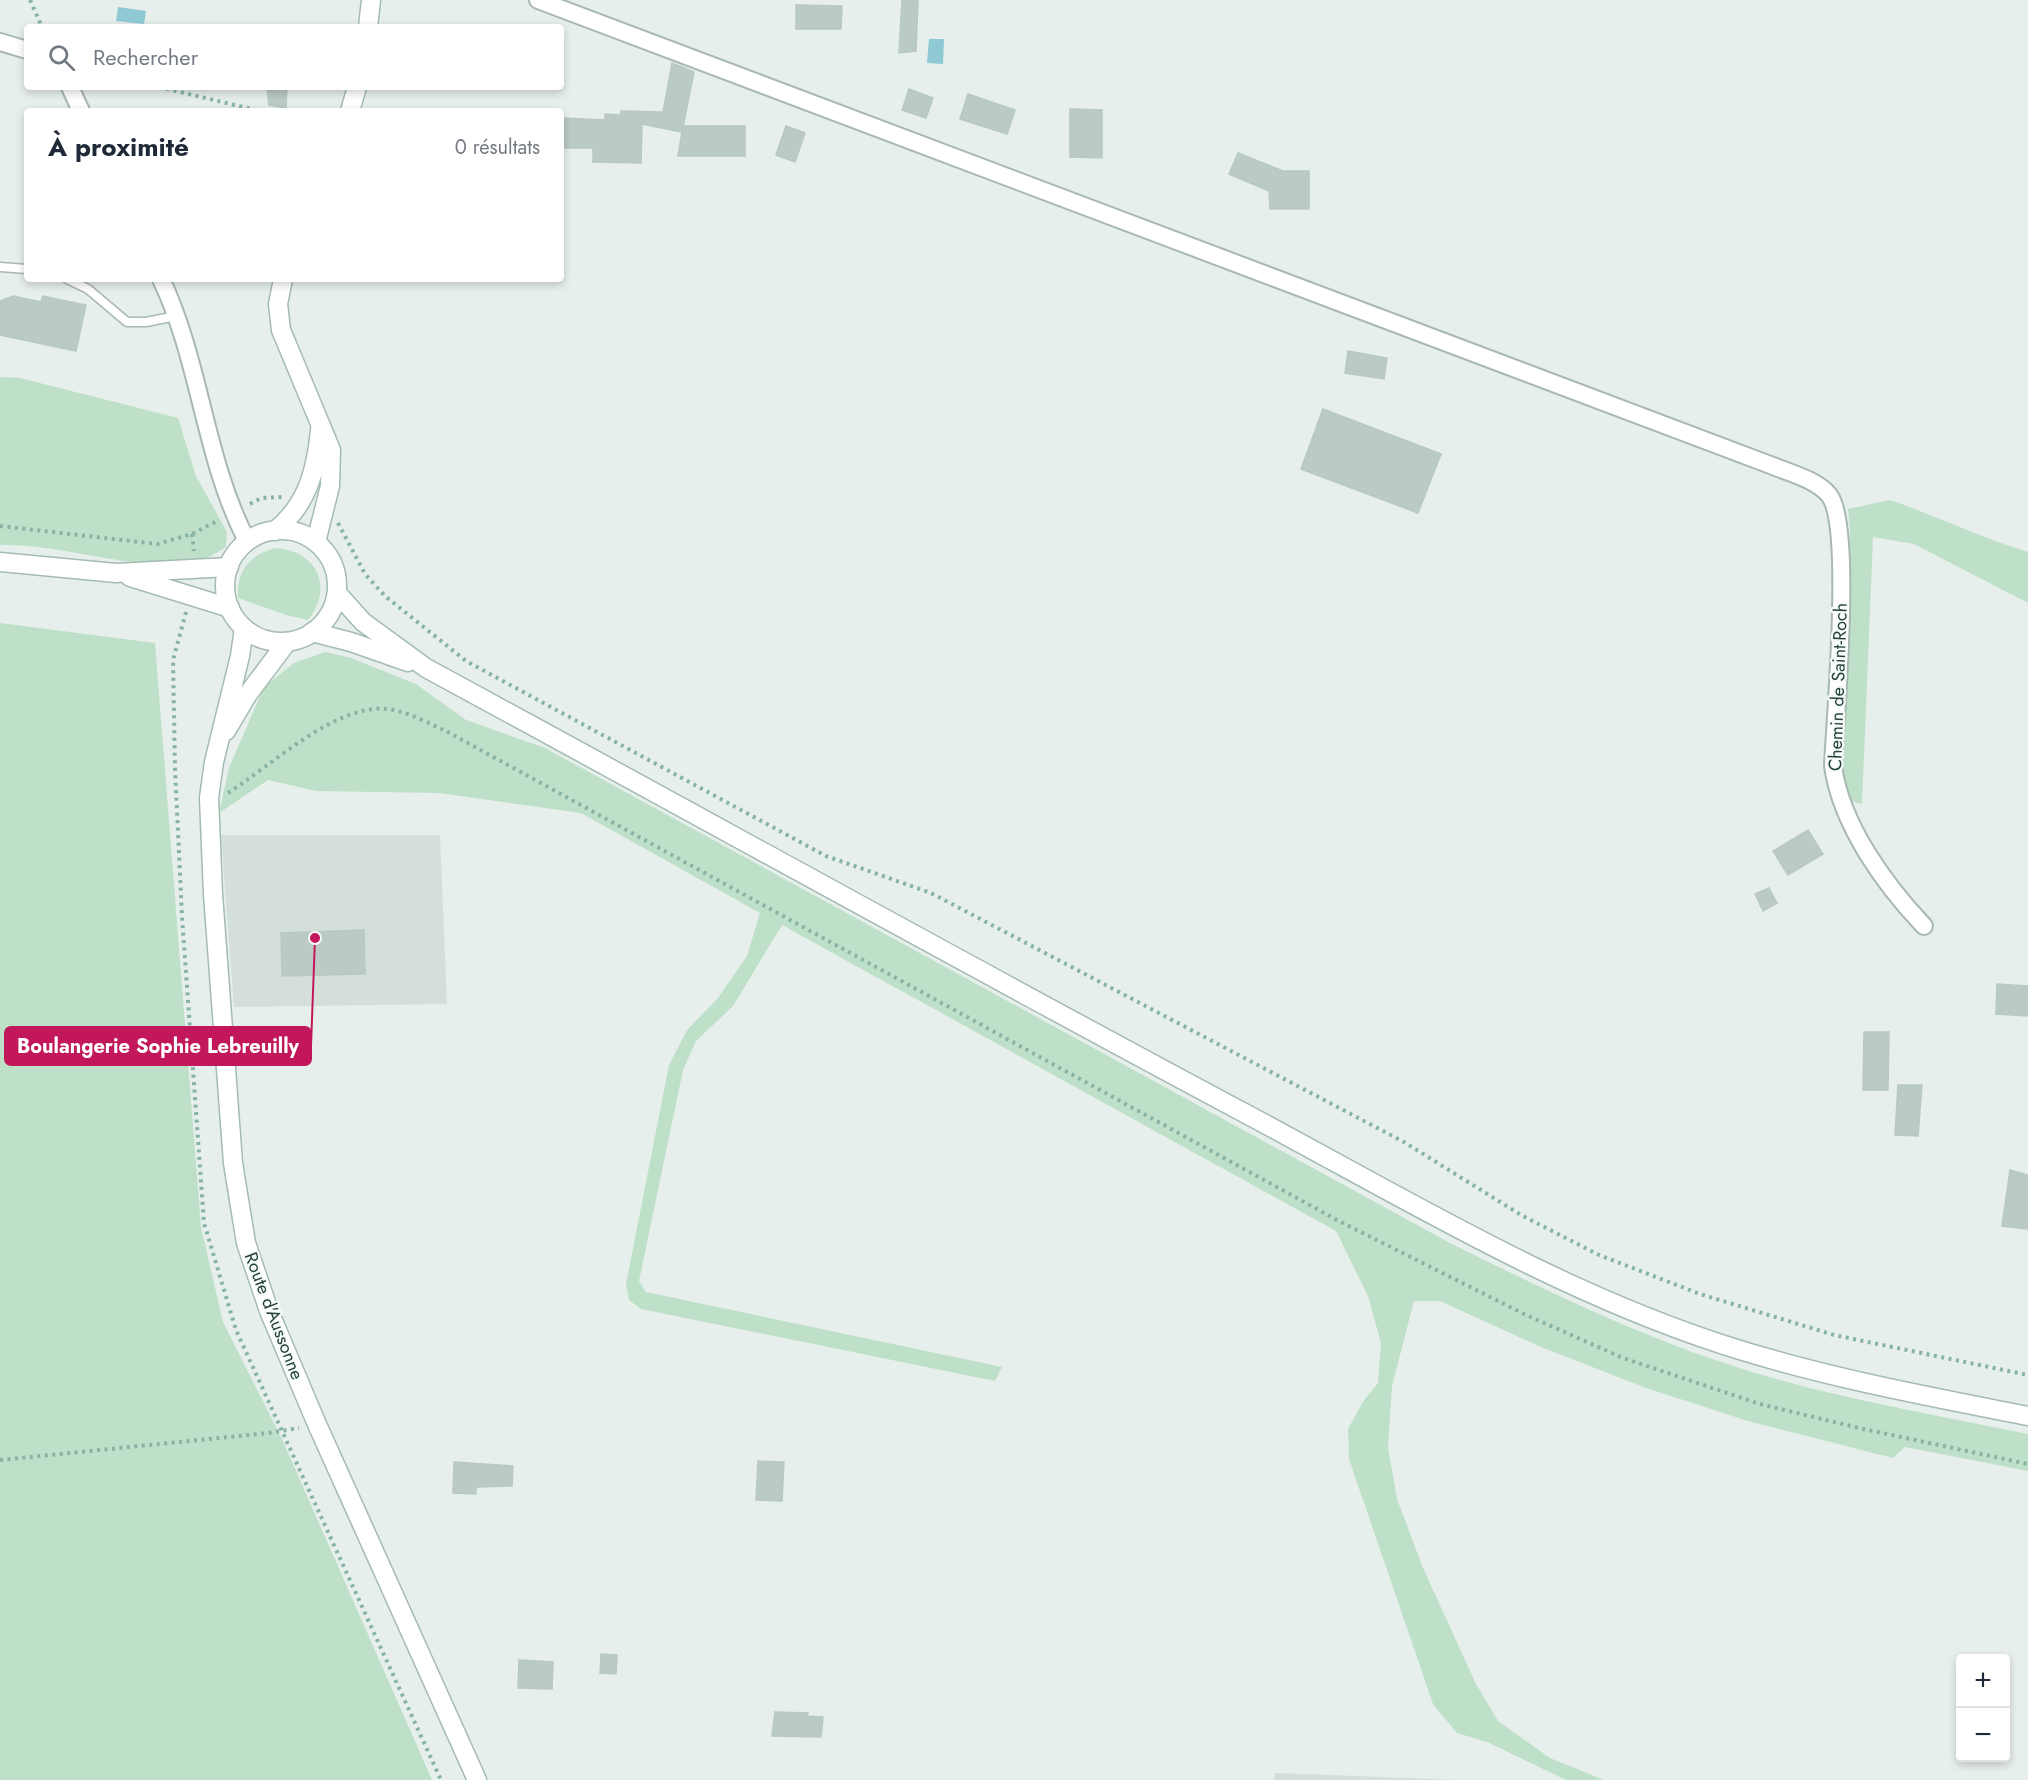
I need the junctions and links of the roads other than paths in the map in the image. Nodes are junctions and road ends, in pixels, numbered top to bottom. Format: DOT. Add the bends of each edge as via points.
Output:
graph roads {
  1 [pos="371,0"];
  2 [pos="538,0"];
  3 [pos="368,24"];
  4 [pos="0,42"];
  5 [pos="24,49"];
  6 [pos="71,90"];
  7 [pos="356,90"];
  8 [pos="80,108"];
  9 [pos="351,108"];
  10 [pos="0,267"];
  11 [pos="24,268"];
  12 [pos="73,282"];
  13 [pos="162,282"];
  14 [pos="282,282"];
  15 [pos="176,316"];
  16 [pos="321,422"];
  17 [pos="275,531"];
  18 [pos="247,541"];
  19 [pos="316,542"];
  20 [pos="0,562"];
  21 [pos="228,567"];
  22 [pos="116,573"];
  23 [pos="337,593"];
  24 [pos="230,608"];
  25 [pos="244,628"];
  26 [pos="312,632"];
  27 [pos="286,642"];
  28 [pos="426,668"];
  29 [pos="218,746"];
  30 [pos="1924,926"];
  31 [pos="2028,1416"];
  32 [pos="477,1780"];
  1 -- 3 [label="main road"];
  2 -- 30 [label="street, Chemin de Saint-Roch" via="1762,462 1809,481 1829,494 1837,510 1842,555 1833,766 1837,793 1896,897"];
  4 -- 5 [label="street"];
  6 -- 8 [label="street"];
  7 -- 9 [label="main road"];
  10 -- 11 [label="lane"];
  12 -- 15 [label="lane" via="88,289 127,322"];
  13 -- 15 [label="street"];
  14 -- 16 [label="main road" via="278,304 281,330"];
  15 -- 18 [label="street" via="191,358 209,445"];
  16 -- 17 [label="main road" via="308,491"];
  16 -- 19 [label="main road" via="331,450 332,470"];
  17 -- 18 [label="main road"];
  17 -- 19 [label="main road" via="289,531"];
  18 -- 21 [label="main road"];
  19 -- 23 [label="main road" via="329,556 336,574"];
  20 -- 22 [label="main road"];
  21 -- 22 [label="main road"];
  21 -- 24 [label="main road" via="226,594"];
  22 -- 24 [label="main road"];
  23 -- 26 [label="main road" via="329,615"];
  23 -- 28 [label="main road" via="363,622"];
  24 -- 25 [label="main road"];
  25 -- 27 [label="main road" via="272,641"];
  25 -- 29 [label="main road, Route d'Aussonne"];
  26 -- 27 [label="main road"];
  26 -- 28 [label="main road"];
  27 -- 29 [label="main road, Route d'Aussonne" via="248,694"];
  28 -- 31 [label="main road" via="1189,1083 1592,1294 1721,1344 1788,1364 1870,1385"];
  29 -- 32 [label="main road, Route d'Aussonne" via="209,798 213,894 233,1162 246,1243 269,1311 316,1422"];
}
